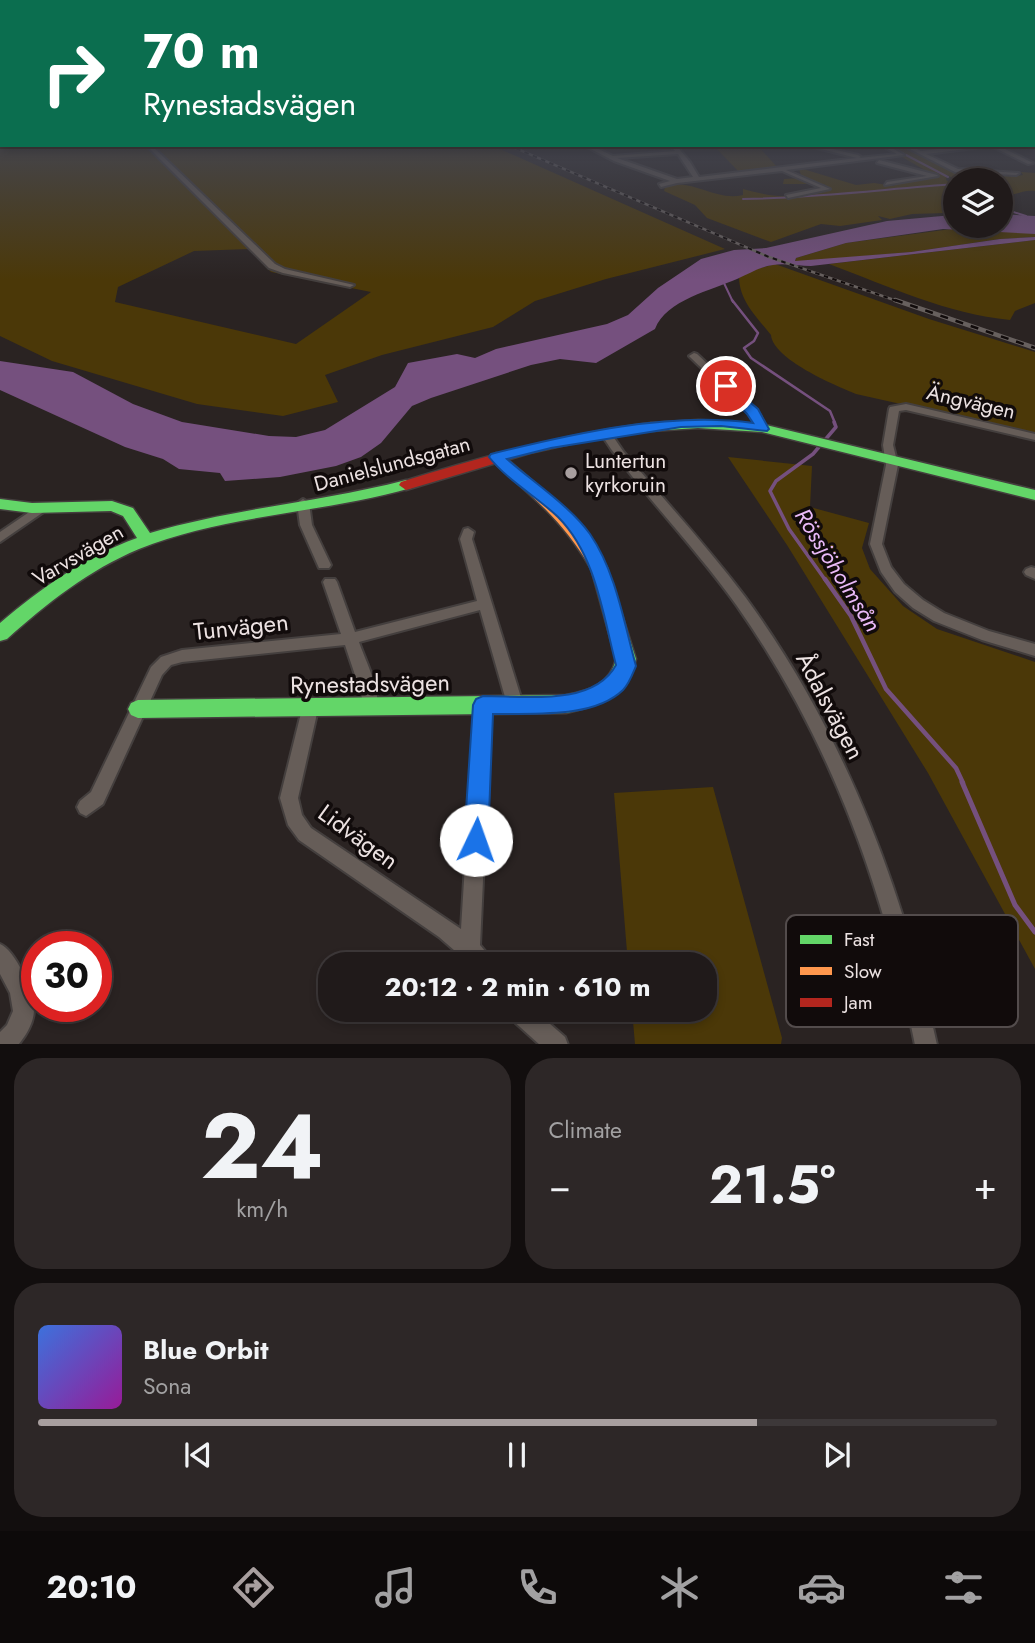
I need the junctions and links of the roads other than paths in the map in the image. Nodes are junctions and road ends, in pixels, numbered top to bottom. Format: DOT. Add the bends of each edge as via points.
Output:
graph roads {
  1 [pos="187,183"];
  2 [pos="671,183"];
  3 [pos="811,183"];
  4 [pos="895,183"];
  5 [pos="887,184"];
  6 [pos="661,186"];
  7 [pos="788,196"];
  8 [pos="350,285"];
  9 [pos="694,356"];
  10 [pos="762,429"];
  11 [pos="606,434"];
  12 [pos="1035,437"];
  13 [pos="496,457"];
  14 [pos="893,459"];
  15 [pos="1035,495"];
  16 [pos="0,504"];
  17 [pos="303,506"];
  18 [pos="41,508"];
  19 [pos="468,532"];
  20 [pos="0,538"];
  21 [pos="147,541"];
  22 [pos="324,565"];
  23 [pos="330,582"];
  24 [pos="485,604"];
  25 [pos="0,634"];
  26 [pos="350,639"];
  27 [pos="1035,650"];
  28 [pos="515,704"];
  29 [pos="483,705"];
  30 [pos="370,707"];
  31 [pos="138,709"];
  32 [pos="310,709"];
  33 [pos="86,807"];
  34 [pos="894,915"];
  35 [pos="470,949"];
  36 [pos="473,952"];
  37 [pos="0,954"];
  38 [pos="532,1022"];
  39 [pos="5,1044"];
  40 [pos="556,1044"];
  1 -- 8 [label="street" via="272,266"];
  2 -- 6 [label="street"];
  3 -- 7 [label="street" via="827,190"];
  4 -- 5 [label="street"];
  9 -- 10 [label="street" via="753,412"];
  10 -- 11 [label="street, Danielslundsgatan" via="694,422"];
  10 -- 14 [label="street, Danielslundsgatan"];
  11 -- 13 [label="street, Danielslundsgatan"];
  11 -- 34 [label="street, Ådalsvägen" via="769,643 818,731 864,832"];
  12 -- 14 [label="street, Ängvägen" via="899,407 894,409 888,445"];
  13 -- 17 [label="street, Danielslundsgatan" via="365,497"];
  13 -- 28 [label="street, Rynestadsvägen" via="563,513 584,538 599,567 626,659 622,677 598,696 566,704"];
  14 -- 15 [label="street, Danielslundsgatan"];
  14 -- 27 [label="street" via="876,544 893,580 947,622"];
  16 -- 18 [label="street"];
  17 -- 21 [label="street, Danielslundsgatan" via="231,518"];
  17 -- 22 [label="street" via="306,525"];
  18 -- 20 [label="street"];
  18 -- 21 [label="street" via="97,504 121,508 134,518"];
  19 -- 24 [label="street" via="466,539"];
  21 -- 25 [label="street, Varvsvägen" via="63,584"];
  23 -- 26 [label="street"];
  24 -- 26 [label="street, Tunvägen"];
  24 -- 28 [label="street"];
  26 -- 30 [label="street"];
  26 -- 31 [label="street, Tunvägen" via="171,659 156,671"];
  28 -- 29 [label="street, Rynestadsvägen"];
  29 -- 30 [label="street, Rynestadsvägen"];
  29 -- 35 [label="street"];
  30 -- 32 [label="street, Rynestadsvägen"];
  31 -- 32 [label="street, Rynestadsvägen"];
  31 -- 33 [label="street, Tunvägen" via="97,798"];
  32 -- 35 [label="street, Lidvägen" via="289,798 296,825"];
  35 -- 36 [label="street, Lidvägen"];
  37 -- 39 [label="street" via="26,1011 21,1026"];
  38 -- 40 [label="street"];
}
